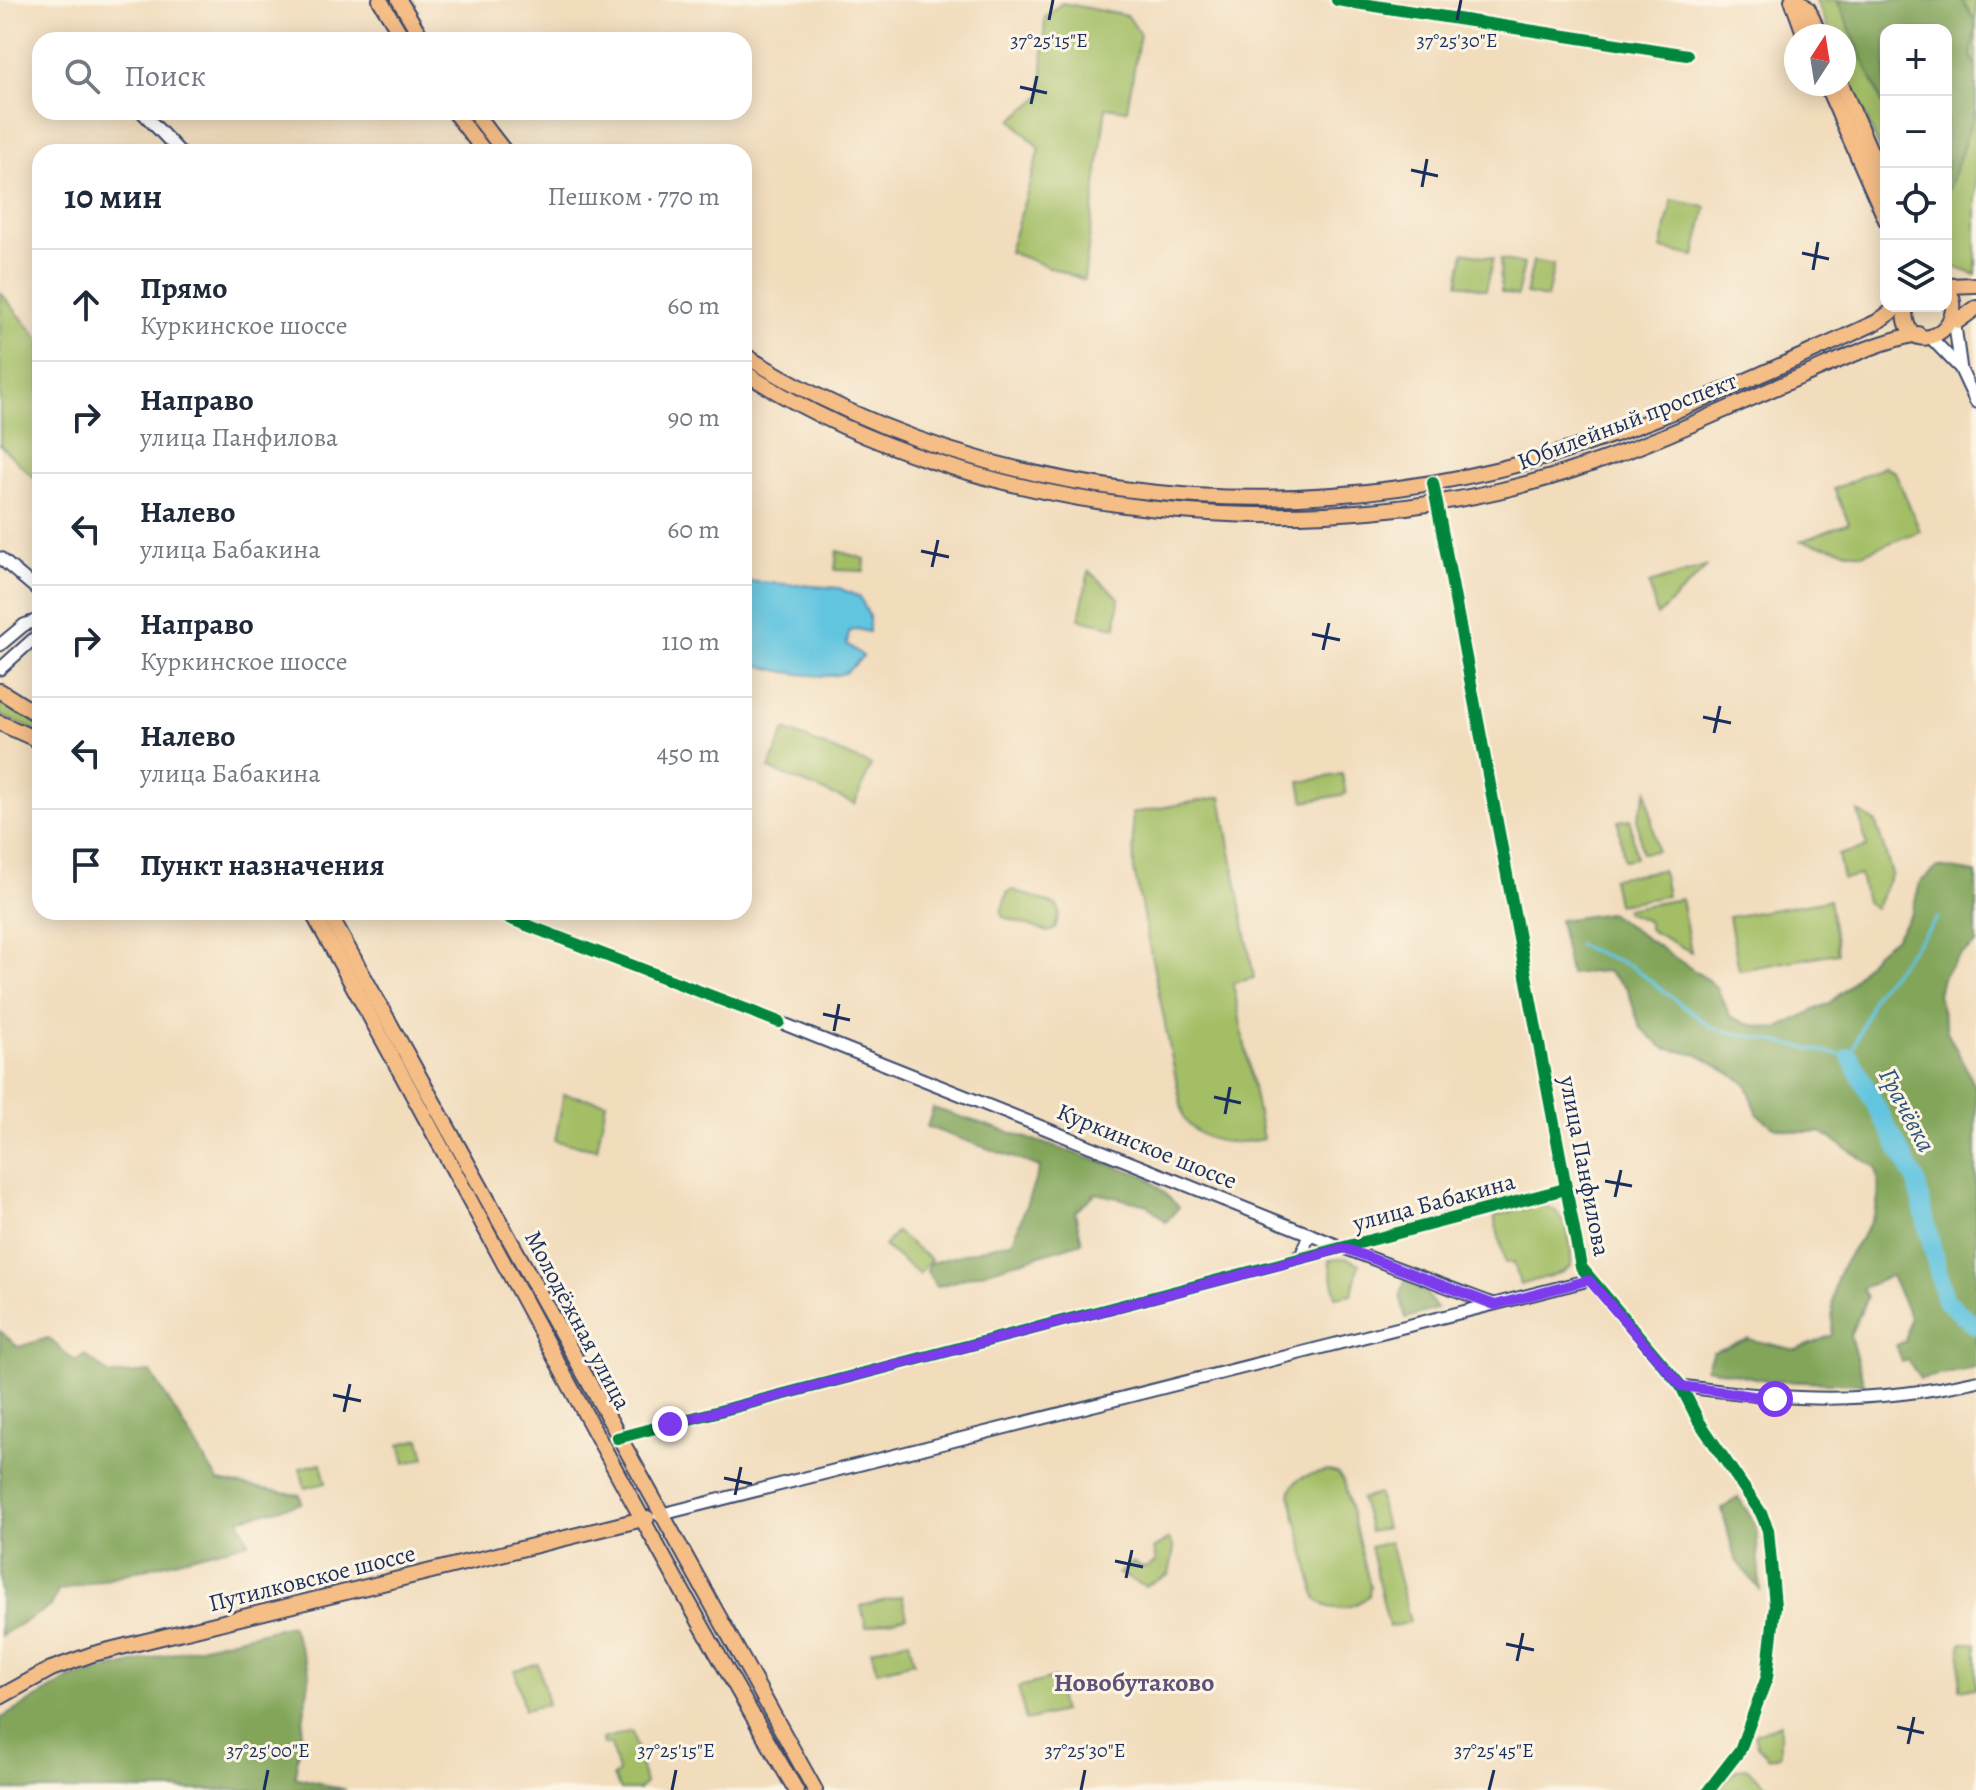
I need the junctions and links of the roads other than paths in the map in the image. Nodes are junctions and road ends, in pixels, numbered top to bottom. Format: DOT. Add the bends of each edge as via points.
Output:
graph roads {
  1 [pos="380,0"];
  2 [pos="399,0"];
  3 [pos="1337,0"];
  4 [pos="1792,0"];
  5 [pos="1799,0"];
  6 [pos="1801,24"];
  7 [pos="1815,24"];
  8 [pos="399,32"];
  9 [pos="418,32"];
  10 [pos="1687,55"];
  11 [pos="1831,96"];
  12 [pos="1846,96"];
  13 [pos="150,120"];
  14 [pos="460,120"];
  15 [pos="480,120"];
  16 [pos="172,144"];
  17 [pos="479,144"];
  18 [pos="499,144"];
  19 [pos="1880,173"];
  20 [pos="1880,206"];
  21 [pos="1976,285"];
  22 [pos="1952,286"];
  23 [pos="1952,293"];
  24 [pos="1976,308"];
  25 [pos="1892,312"];
  26 [pos="1904,312"];
  27 [pos="1956,323"];
  28 [pos="1925,336"];
  29 [pos="752,360"];
  30 [pos="1961,370"];
  31 [pos="752,376"];
  32 [pos="1975,400"];
  33 [pos="1433,483"];
  34 [pos="1437,503"];
  35 [pos="0,558"];
  36 [pos="32,585"];
  37 [pos="32,622"];
  38 [pos="32,640"];
  39 [pos="0,645"];
  40 [pos="0,669"];
  41 [pos="0,691"];
  42 [pos="32,711"];
  43 [pos="0,723"];
  44 [pos="32,737"];
  45 [pos="317,920"];
  46 [pos="332,920"];
  47 [pos="514,920"];
  48 [pos="1565,1189"];
  49 [pos="1309,1234"];
  50 [pos="1344,1248"];
  51 [pos="1290,1262"];
  52 [pos="1589,1280"];
  53 [pos="1495,1305"];
  54 [pos="1976,1381"];
  55 [pos="1681,1386"];
  56 [pos="617,1438"];
  57 [pos="659,1515"];
  58 [pos="642,1519"];
  59 [pos="0,1697"];
  60 [pos="796,1790"];
  61 [pos="815,1790"];
  62 [pos="1709,1790"];
  1 -- 8 [label="main road"];
  2 -- 9 [label="main road"];
  3 -- 10 [label="street"];
  4 -- 6 [label="main road"];
  5 -- 7 [label="main road"];
  11 -- 20 [label="main road"];
  12 -- 19 [label="main road"];
  13 -- 16 [label="street"];
  14 -- 17 [label="main road"];
  15 -- 18 [label="main road"];
  21 -- 22 [label="main road"];
  23 -- 27 [label="main road" via="1958,300"];
  24 -- 27 [label="main road, Юбилейный проспект"];
  25 -- 33 [label="main road, Юбилейный проспект" via="1866,328 1623,430 1536,459"];
  26 -- 28 [label="main road, Юбилейный проспект" via="1907,322"];
  27 -- 28 [label="main road, Юбилейный проспект" via="1945,335"];
  27 -- 30 [label="street"];
  28 -- 30 [label="street"];
  28 -- 34 [label="main road, Юбилейный проспект" via="1874,346 1586,466 1506,490"];
  29 -- 33 [label="main road, Юбилейный проспект" via="805,390 913,438 1058,480 1128,491 1256,499 1363,494"];
  30 -- 32 [label="street"];
  31 -- 34 [label="main road, Юбилейный проспект" via="840,424 916,455 1059,495 1133,507 1247,513"];
  33 -- 34 [label="street, улица Панфилова"];
  34 -- 48 [label="street, улица Панфилова"];
  35 -- 36 [label="street"];
  37 -- 39 [label="street"];
  38 -- 40 [label="street"];
  41 -- 42 [label="main road"];
  43 -- 44 [label="main road"];
  45 -- 58 [label="main road, Молодёжная улица"];
  46 -- 56 [label="main road, Молодёжная улица"];
  47 -- 49 [label="street, Куркинское шоссе"];
  48 -- 50 [label="street, улица Бабакина"];
  48 -- 52 [label="street, улица Панфилова" via="1581,1267"];
  49 -- 50 [label="street, Куркинское шоссе"];
  49 -- 51 [label="street" via="1302,1254"];
  50 -- 51 [label="street, улица Бабакина"];
  50 -- 53 [label="street, Куркинское шоссе"];
  51 -- 56 [label="street, улица Бабакина"];
  52 -- 53 [label="street"];
  52 -- 55 [label="street, улица Панфилова"];
  53 -- 57 [label="street"];
  54 -- 55 [label="street" via="1886,1398 1806,1401"];
  55 -- 62 [label="street, улица Панфилова" via="1761,1513 1771,1549 1775,1606 1767,1677 1740,1750"];
  56 -- 57 [label="main road, Молодёжная улица"];
  57 -- 58 [label="main road, Путилковское шоссе"];
  57 -- 61 [label="main road, Молодёжная улица"];
  58 -- 59 [label="main road, Путилковское шоссе" via="93,1654 51,1669"];
  58 -- 60 [label="main road, Молодёжная улица"];
}
